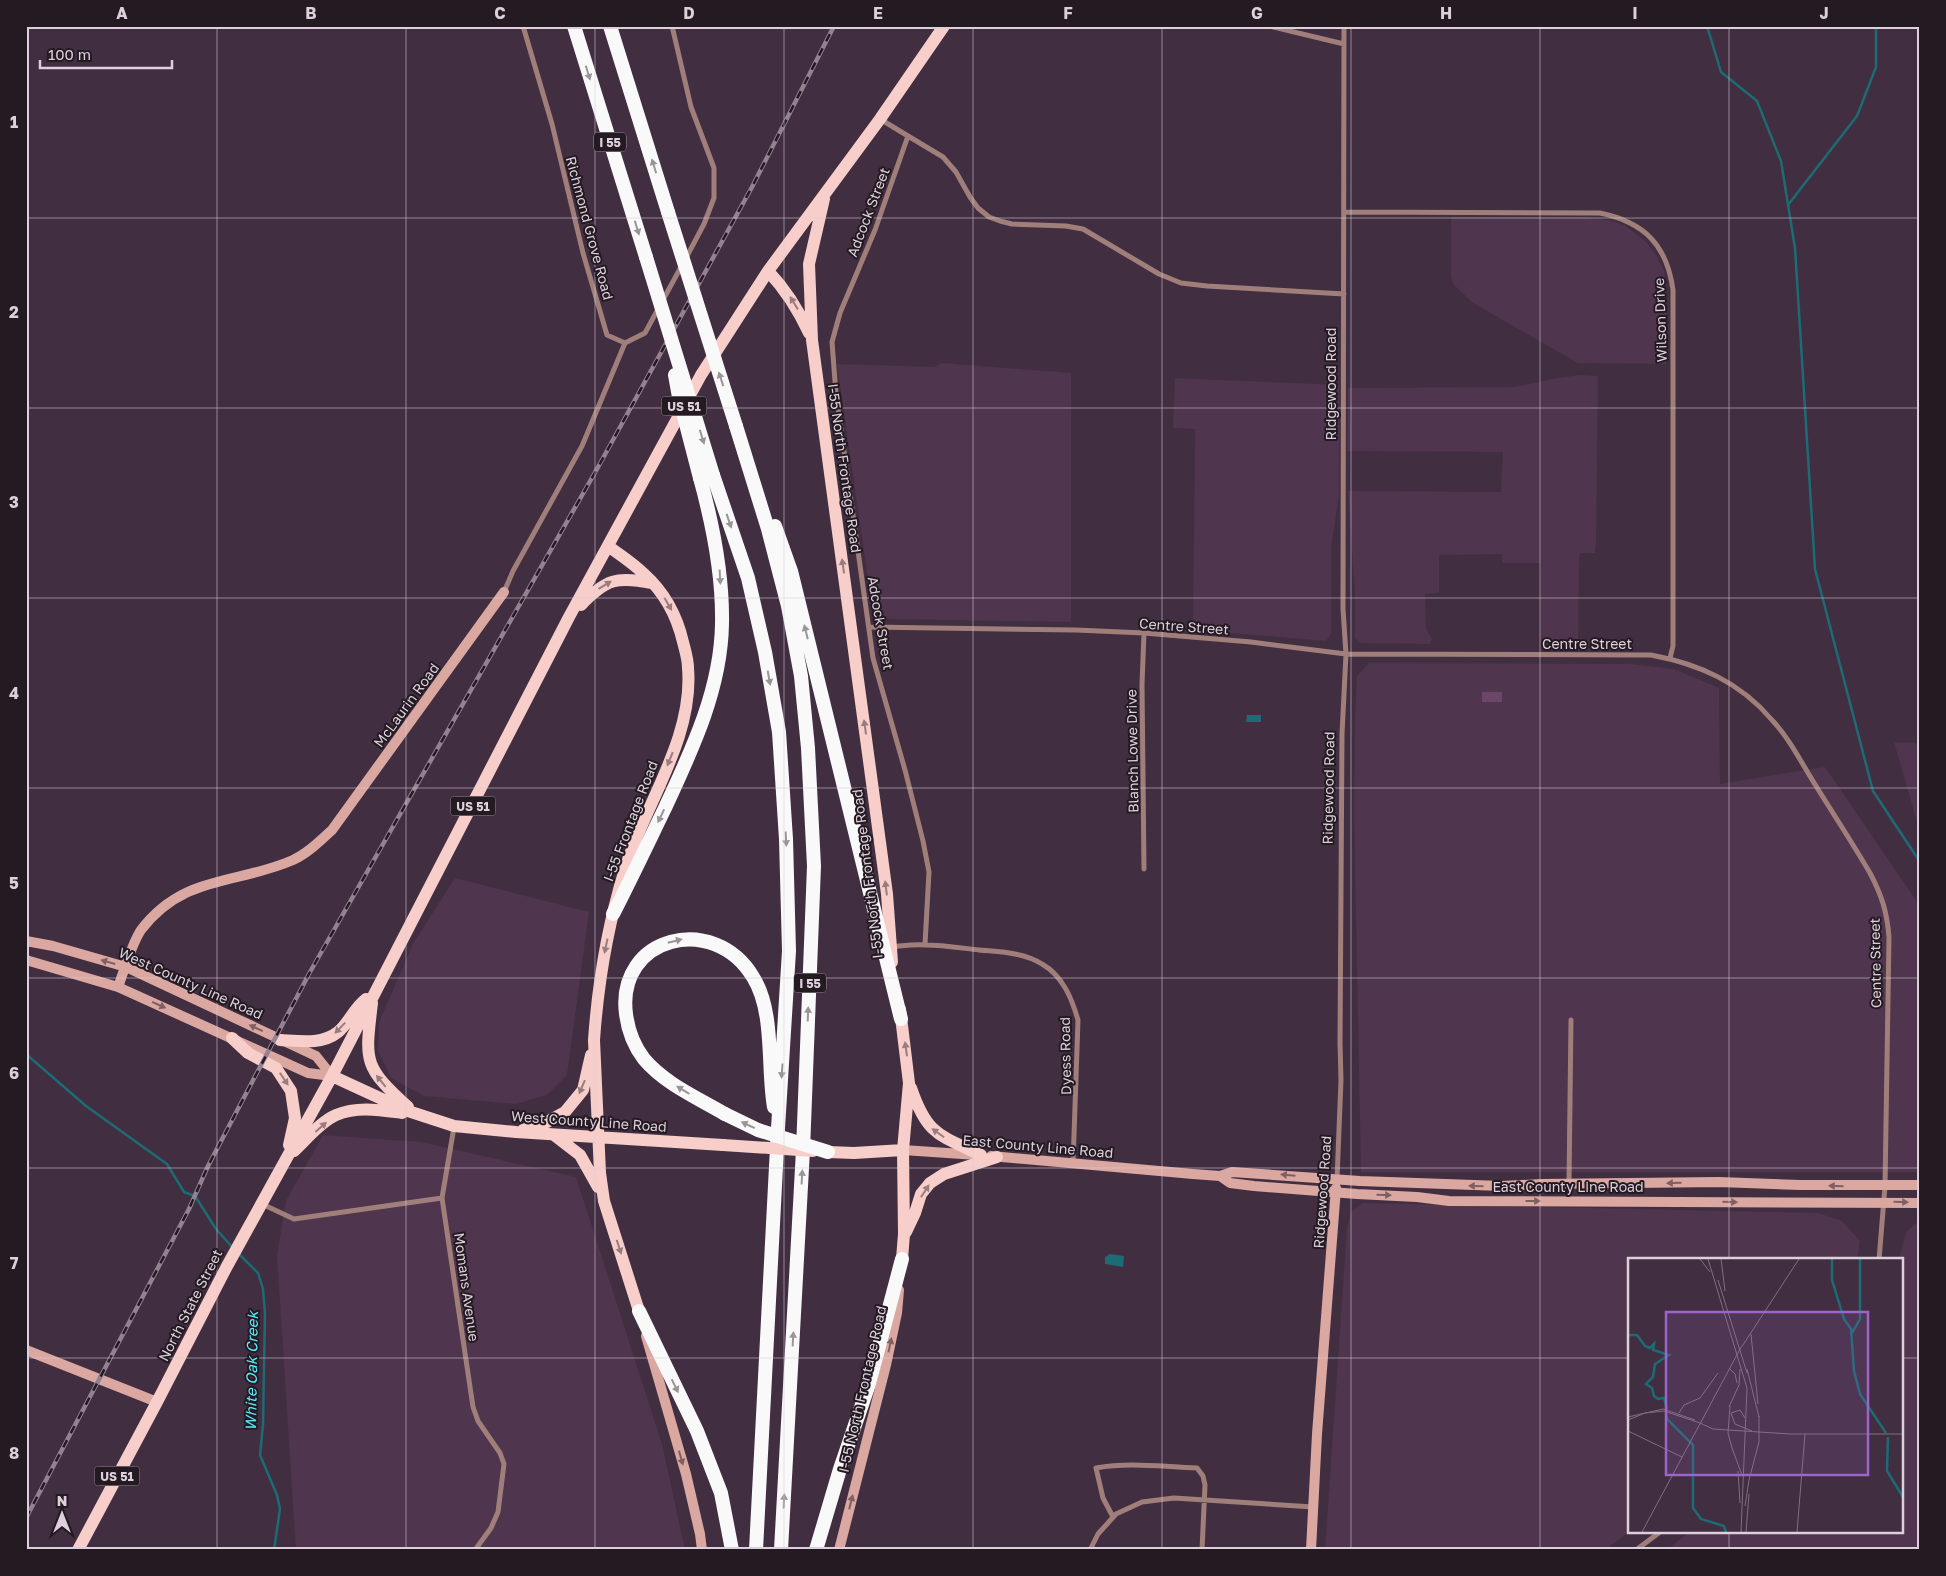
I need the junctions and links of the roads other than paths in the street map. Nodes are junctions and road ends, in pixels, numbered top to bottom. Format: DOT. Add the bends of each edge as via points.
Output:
graph roads {
  1 [pos="523,26"];
  2 [pos="574,26"];
  3 [pos="672,26"];
  4 [pos="944,26"];
  5 [pos="1269,26"];
  6 [pos="1344,26"];
  7 [pos="612,31"];
  8 [pos="1344,44"];
  9 [pos="880,119"];
  10 [pos="908,136"];
  11 [pos="826,192"];
  12 [pos="1345,212"];
  13 [pos="768,270"];
  14 [pos="1344,294"];
  15 [pos="812,340"];
  16 [pos="625,343"];
  17 [pos="737,430"];
  18 [pos="707,476"];
  19 [pos="608,546"];
  20 [pos="652,583"];
  21 [pos="504,592"];
  22 [pos="569,618"];
  23 [pos="869,626"];
  24 [pos="1144,634"];
  25 [pos="1346,654"];
  26 [pos="1670,658"];
  27 [pos="1144,869"];
  28 [pos="613,914"];
  29 [pos="26,941"];
  30 [pos="924,944"];
  31 [pos="890,946"];
  32 [pos="26,960"];
  33 [pos="126,967"];
  34 [pos="118,986"];
  35 [pos="373,993"];
  36 [pos="901,1019"];
  37 [pos="1571,1020"];
  38 [pos="232,1038"];
  39 [pos="280,1040"];
  40 [pos="594,1040"];
  41 [pos="332,1076"];
  42 [pos="909,1083"];
  43 [pos="416,1115"];
  44 [pos="454,1126"];
  45 [pos="778,1128"];
  46 [pos="516,1132"];
  47 [pos="554,1135"];
  48 [pos="599,1138"];
  49 [pos="903,1150"];
  50 [pos="828,1152"];
  51 [pos="854,1153"];
  52 [pos="981,1155"];
  53 [pos="997,1157"];
  54 [pos="285,1160"];
  55 [pos="1073,1164"];
  56 [pos="1220,1176"];
  57 [pos="1337,1179"];
  58 [pos="1570,1184"];
  59 [pos="1920,1185"];
  60 [pos="1885,1186"];
  61 [pos="1336,1192"];
  62 [pos="442,1198"];
  63 [pos="604,1201"];
  64 [pos="1883,1202"];
  65 [pos="1920,1202"];
  66 [pos="261,1203"];
  67 [pos="904,1234"];
  68 [pos="902,1258"];
  69 [pos="1879,1258"];
  70 [pos="639,1311"];
  71 [pos="26,1350"];
  72 [pos="157,1402"];
  73 [pos="1205,1500"];
  74 [pos="1315,1508"];
  75 [pos="1113,1517"];
  76 [pos="1657,1534"];
  77 [pos="78,1550"];
  78 [pos="474,1550"];
  79 [pos="702,1550"];
  80 [pos="732,1550"];
  81 [pos="756,1550"];
  82 [pos="781,1550"];
  83 [pos="816,1550"];
  84 [pos="840,1550"];
  85 [pos="1090,1550"];
  86 [pos="1202,1550"];
  87 [pos="1311,1550"];
  88 [pos="1636,1550"];
  1 -- 16 [label="street, Richmond Grove Road" via="607,335"];
  2 -- 18 [label="highway, I 55, one-way, bridge" via="664,313 679,397"];
  3 -- 16 [label="street" via="691,107 714,168 714,198 704,224 645,333"];
  4 -- 9 [label="main road, US 51"];
  5 -- 8 [label="street"];
  6 -- 8 [label="street, Ridgewood Road"];
  17 -- 7 [label="highway, I 55, one-way, bridge"];
  8 -- 12 [label="street, Ridgewood Road"];
  9 -- 10 [label="street"];
  9 -- 11 [label="main road, US 51"];
  10 -- 14 [label="street" via="943,157 978,208 994,219 1012,224 1083,229 1159,274 1181,283"];
  10 -- 23 [label="street, Adcock Street" via="840,313 832,342"];
  11 -- 13 [label="main road, US 51"];
  11 -- 15 [label="main road, I-55 North Frontage Road" via="809,264"];
  12 -- 14 [label="street, Ridgewood Road"];
  12 -- 26 [label="street, Wilson Drive" via="1600,213 1620,217 1636,226 1656,245 1670,273 1673,290 1673,646"];
  15 -- 13 [label="main road, one-way" via="797,308"];
  13 -- 19 [label="main road, US 51" via="701,375"];
  14 -- 25 [label="street, Ridgewood Road" via="1343,609"];
  31 -- 15 [label="main road, I-55 North Frontage Road, one-way" via="887,894"];
  16 -- 21 [label="street, McLaurin Road" via="582,446"];
  36 -- 17 [label="highway, one-way" via="791,571"];
  82 -- 17 [label="highway, I 55, one-way" via="803,1150 814,866 801,676 788,606 768,529"];
  18 -- 28 [label="highway, one-way" via="719,564 722,624 718,662 706,710 678,778"];
  18 -- 45 [label="highway, I 55, one-way" via="748,578 779,732 789,951"];
  19 -- 20 [label="main road, I-55 Frontage Road"];
  19 -- 22 [label="main road, US 51"];
  22 -- 20 [label="main road, one-way" via="594,591 612,580 633,579"];
  20 -- 28 [label="main road, I-55 Frontage Road, one-way" via="667,601 680,628 688,667 688,700 681,732 625,868"];
  21 -- 33 [label="street, McLaurin Road" via="332,830 294,859 207,884 177,897 140,932"];
  22 -- 35 [label="main road, US 51"];
  23 -- 24 [label="street, Centre Street"];
  23 -- 30 [label="street, Adcock Street" via="873,658 905,770 929,872"];
  24 -- 25 [label="street, Centre Street" via="1251,642"];
  24 -- 27 [label="street, Blanch Lowe Drive"];
  25 -- 26 [label="street, Centre Street" via="1618,654"];
  25 -- 57 [label="street, Ridgewood Road" via="1342,734 1341,1080"];
  26 -- 60 [label="street, Centre Street" via="1702,668 1733,685 1773,720 1882,895 1889,937"];
  28 -- 40 [label="main road, I-55 Frontage Road, one-way"];
  33 -- 29 [label="street, West County Line Road, one-way"];
  30 -- 31 [label="street, Dyess Road"];
  30 -- 55 [label="street, Dyess Road" via="1028,957 1043,964 1067,990 1078,1020"];
  31 -- 36 [label="main road, I-55 North Frontage Road"];
  32 -- 34 [label="street, West County Line Road"];
  33 -- 34 [label="street, McLaurin Road"];
  39 -- 33 [label="street, West County Line Road, one-way"];
  34 -- 38 [label="street, West County Line Road, one-way"];
  35 -- 39 [label="main road, one-way" via="338,1032 309,1042"];
  35 -- 41 [label="main road, US 51"];
  43 -- 35 [label="main road, one-way" via="385,1086 368,1055"];
  42 -- 36 [label="main road, I-55 North Frontage Road, one-way"];
  37 -- 58 [label="street"];
  38 -- 41 [label="street, West County Line Road" via="308,1073"];
  38 -- 54 [label="main road, one-way" via="248,1053 276,1068 291,1091 295,1118"];
  39 -- 41 [label="street, West County Line Road" via="316,1056"];
  40 -- 46 [label="main road, one-way" via="583,1090 564,1112 547,1122"];
  40 -- 48 [label="main road, I-55 Frontage Road"];
  41 -- 43 [label="main road, West County Line Road"];
  41 -- 54 [label="main road, North State Street / US 51"];
  42 -- 49 [label="main road, I-55 North Frontage Road"];
  52 -- 42 [label="main road, one-way" via="936,1133 926,1123"];
  43 -- 44 [label="main road, West County Line Road"];
  54 -- 43 [label="main road, one-way" via="334,1116 352,1110"];
  44 -- 46 [label="main road, West County Line Road"];
  44 -- 62 [label="street, Momans Avenue"];
  50 -- 45 [label="highway, one-way, bridge" via="758,1130 726,1114 668,1080 644,1059 627,1024 625,992 630,975 660,945 680,939 719,945 738,959 753,977 763,999 771,1090"];
  45 -- 81 [label="highway, I 55"];
  46 -- 47 [label="main road, West County Line Road"];
  47 -- 48 [label="main road, West County Line Road"];
  47 -- 63 [label="main road" via="580,1155 595,1178"];
  48 -- 50 [label="main road, West County Line Road, bridge"];
  48 -- 63 [label="main road, I-55 Frontage Road"];
  49 -- 51 [label="main road, East County Line Road"];
  49 -- 52 [label="street, East County Line Road"];
  49 -- 67 [label="main road, I-55 North Frontage Road"];
  50 -- 51 [label="main road, West County Line Road"];
  52 -- 53 [label="street, East County Line Road"];
  53 -- 55 [label="street, East County Line Road"];
  67 -- 53 [label="main road, one-way" via="921,1194 930,1183 944,1174"];
  54 -- 66 [label="main road, North State Street / US 51"];
  55 -- 56 [label="street, East County Line Road"];
  57 -- 56 [label="street, East County Line Road, one-way" via="1232,1172"];
  56 -- 61 [label="street, East County Line Road" via="1230,1183"];
  58 -- 57 [label="street, East County Line Road, one-way" via="1428,1185"];
  57 -- 61 [label="street, Ridgewood Road"];
  60 -- 58 [label="street, East County Line Road, one-way" via="1720,1182"];
  59 -- 60 [label="street, East County Line Road"];
  60 -- 64 [label="street, Centre Street"];
  61 -- 64 [label="street, East County Line Road, one-way" via="1461,1201"];
  61 -- 74 [label="street, Ridgewood Road" via="1317,1434"];
  62 -- 66 [label="street" via="294,1219"];
  62 -- 78 [label="street, Momans Avenue" via="473,1407 504,1464 498,1512"];
  63 -- 70 [label="main road, one-way"];
  64 -- 65 [label="street, East County Line Road, one-way"];
  64 -- 69 [label="street, Centre Street"];
  66 -- 72 [label="main road, North State Street / US 51"];
  67 -- 68 [label="main road, I-55 North Frontage Road"];
  68 -- 83 [label="highway" via="869,1384"];
  84 -- 68 [label="street, I-55 North Frontage Road, one-way" via="888,1356 897,1313"];
  70 -- 79 [label="street, one-way" via="686,1474"];
  70 -- 80 [label="highway, one-way" via="698,1431 721,1493"];
  71 -- 72 [label="street"];
  72 -- 77 [label="main road, North State Street / US 51"];
  73 -- 74 [label="street"];
  73 -- 75 [label="street" via="1174,1498 1142,1502"];
  73 -- 75 [label="street" via="1203,1476 1197,1468 1109,1465 1096,1468 1103,1498"];
  73 -- 86 [label="street"];
  74 -- 87 [label="street, Ridgewood Road"];
  75 -- 85 [label="street" via="1098,1534"];
  76 -- 88 [label="street"];
}
